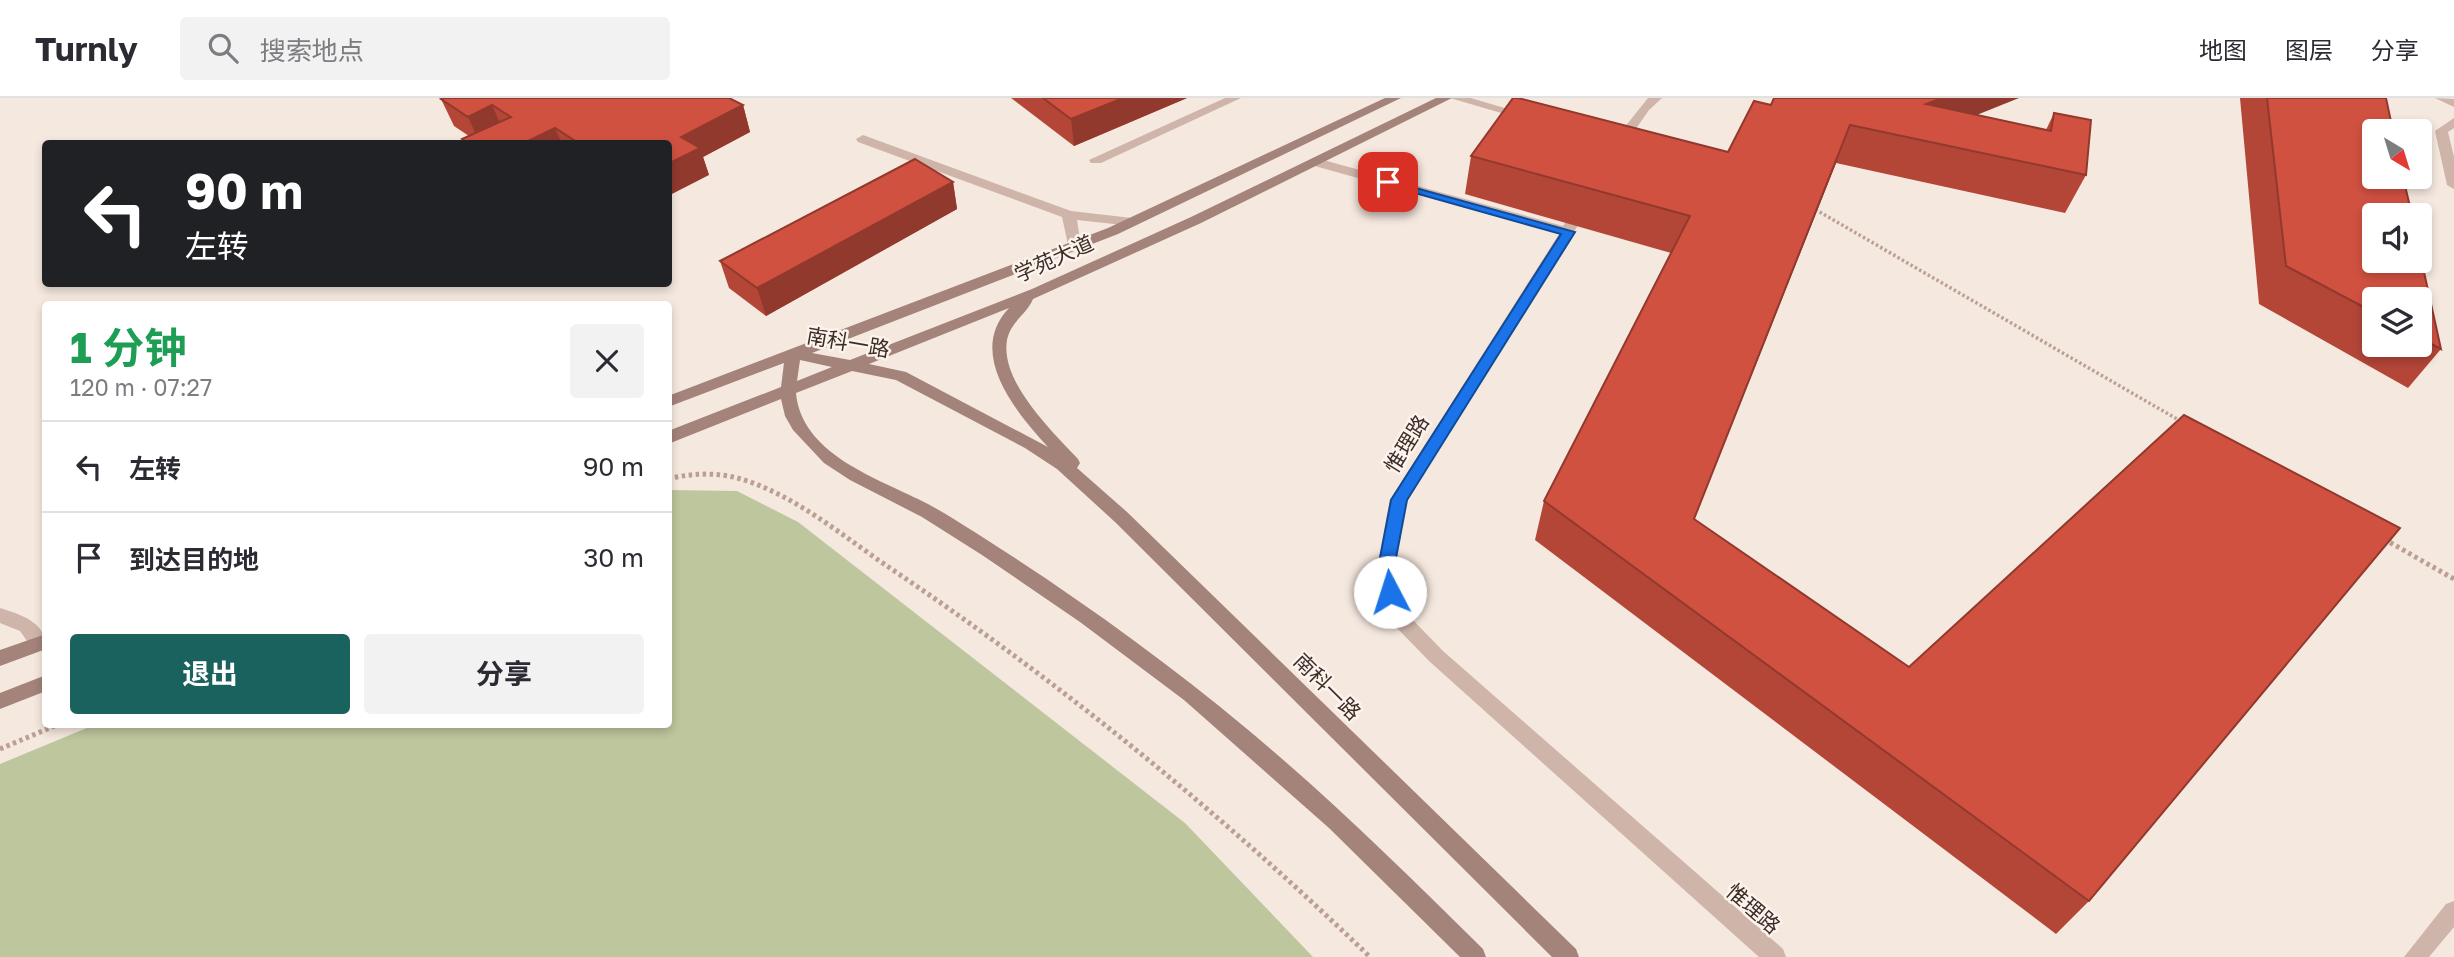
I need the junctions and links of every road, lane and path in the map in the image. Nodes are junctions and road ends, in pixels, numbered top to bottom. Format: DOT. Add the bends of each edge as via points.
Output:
graph roads {
  1 [pos="1235,98"];
  2 [pos="1395,98"];
  3 [pos="1446,98"];
  4 [pos="1456,98"];
  5 [pos="1656,98"];
  6 [pos="2441,98"];
  7 [pos="2454,103"];
  8 [pos="1544,121"];
  9 [pos="2454,122"];
  10 [pos="863,139"];
  11 [pos="1096,160"];
  12 [pos="1316,162"];
  13 [pos="1607,164"];
  14 [pos="2454,184"];
  15 [pos="1594,187"];
  16 [pos="1805,204"];
  17 [pos="1069,215"];
  18 [pos="1132,222"];
  19 [pos="1568,232"];
  20 [pos="1074,246"];
  21 [pos="1037,292"];
  22 [pos="794,354"];
  23 [pos="855,365"];
  24 [pos="785,392"];
  25 [pos="672,400"];
  26 [pos="2189,426"];
  27 [pos="672,436"];
  28 [pos="672,478"];
  29 [pos="1121,517"];
  30 [pos="2382,537"];
  31 [pos="2454,579"];
  32 [pos="0,615"];
  33 [pos="42,642"];
  34 [pos="0,658"];
  35 [pos="42,685"];
  36 [pos="0,701"];
  37 [pos="49,728"];
  38 [pos="0,748"];
  39 [pos="2454,911"];
  40 [pos="1370,957"];
  41 [pos="1475,957"];
  42 [pos="1568,957"];
  43 [pos="1775,957"];
  44 [pos="2415,957"];
  1 -- 11 [label="street"];
  2 -- 18 [label="main road, 学苑大道"];
  3 -- 12 [label="main road, 学苑大道"];
  4 -- 8 [label="street"];
  5 -- 13 [label="street" via="1613,140"];
  6 -- 7 [label="street"];
  9 -- 14 [label="street" via="2441,131"];
  10 -- 17 [label="street"];
  12 -- 19 [label="street"];
  12 -- 21 [label="main road, 学苑大道"];
  15 -- 19 [label="street, 惟理路"];
  16 -- 26 [label="path"];
  17 -- 18 [label="street"];
  17 -- 20 [label="street"];
  18 -- 20 [label="main road, 学苑大道"];
  19 -- 43 [label="street, 惟理路" via="1399,500 1387,563 1390,592 1402,621 1436,656"];
  20 -- 22 [label="main road, 学苑大道"];
  21 -- 23 [label="main road, 学苑大道"];
  21 -- 29 [label="main road" via="1021,304 1002,330 999,357 1004,375 1039,428"];
  22 -- 23 [label="main road, 南科一路"];
  22 -- 24 [label="main road, 南科一路"];
  22 -- 25 [label="main road, 学苑大道"];
  23 -- 24 [label="main road, 学苑大道"];
  23 -- 29 [label="main road, 南科一路" via="900,376 1031,444 1063,465"];
  24 -- 27 [label="main road, 学苑大道"];
  24 -- 41 [label="main road" via="797,425 821,451 928,512 1100,626 1284,770"];
  28 -- 40 [label="path" via="698,474 743,479 910,581 1024,660 1153,762 1285,872"];
  29 -- 42 [label="main road, 南科一路"];
  30 -- 31 [label="path"];
  32 -- 33 [label="street" via="27,626"];
  33 -- 34 [label="main road"];
  35 -- 36 [label="main road"];
  37 -- 38 [label="path"];
  39 -- 44 [label="street"];
}
